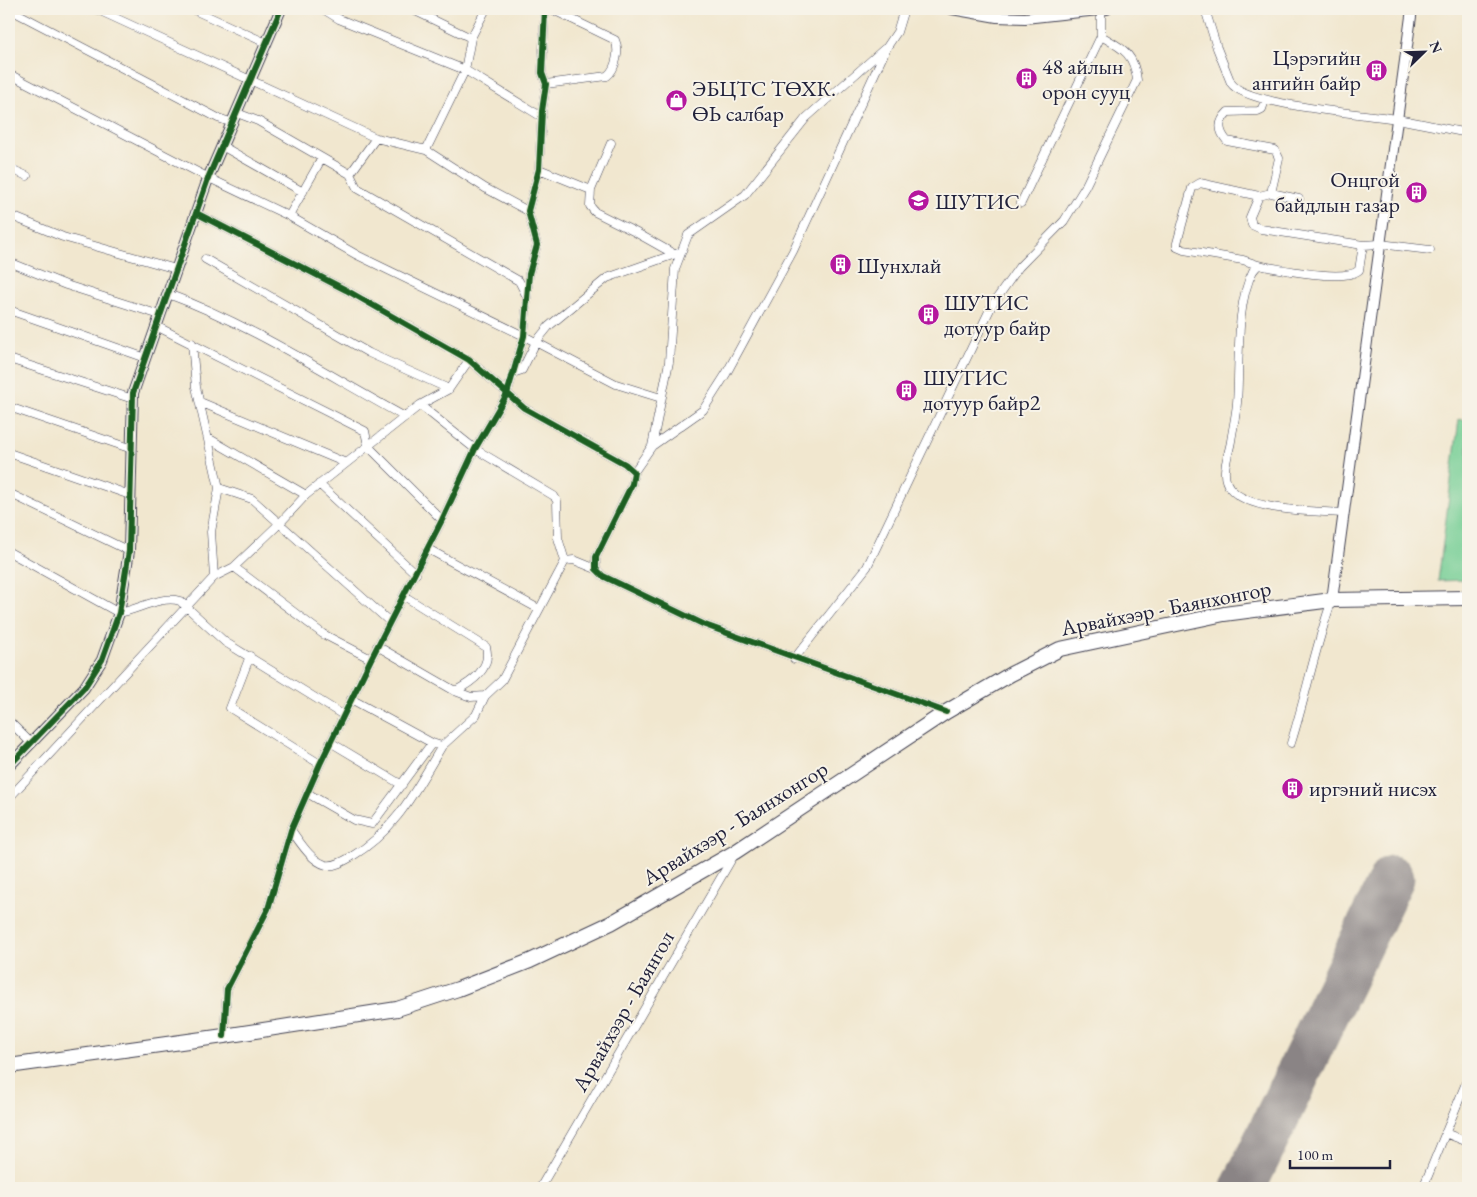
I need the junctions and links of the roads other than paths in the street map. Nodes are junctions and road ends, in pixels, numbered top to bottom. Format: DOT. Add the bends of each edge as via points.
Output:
graph roads {
  1 [pos="9,9"];
  2 [pos="96,9"];
  3 [pos="192,9"];
  4 [pos="281,9"];
  5 [pos="323,9"];
  6 [pos="411,9"];
  7 [pos="486,9"];
  8 [pos="545,9"];
  9 [pos="551,9"];
  10 [pos="904,9"];
  11 [pos="952,9"];
  12 [pos="1103,9"];
  13 [pos="1205,9"];
  14 [pos="1412,9"];
  15 [pos="1101,36"];
  16 [pos="471,38"];
  17 [pos="266,43"];
  18 [pos="887,47"];
  19 [pos="465,70"];
  20 [pos="9,74"];
  21 [pos="251,79"];
  22 [pos="546,84"];
  23 [pos="1265,100"];
  24 [pos="542,117"];
  25 [pos="235,118"];
  26 [pos="1398,119"];
  27 [pos="1468,134"];
  28 [pos="376,138"];
  29 [pos="611,143"];
  30 [pos="222,146"];
  31 [pos="426,150"];
  32 [pos="322,158"];
  33 [pos="9,168"];
  34 [pos="539,169"];
  35 [pos="350,174"];
  36 [pos="27,176"];
  37 [pos="208,178"];
  38 [pos="592,190"];
  39 [pos="303,192"];
  40 [pos="1271,193"];
  41 [pos="1259,196"];
  42 [pos="1299,199"];
  43 [pos="1021,203"];
  44 [pos="528,211"];
  45 [pos="196,213"];
  46 [pos="9,215"];
  47 [pos="289,216"];
  48 [pos="1380,244"];
  49 [pos="1363,245"];
  50 [pos="1430,250"];
  51 [pos="678,253"];
  52 [pos="205,259"];
  53 [pos="9,262"];
  54 [pos="1258,265"];
  55 [pos="176,269"];
  56 [pos="168,294"];
  57 [pos="527,297"];
  58 [pos="9,310"];
  59 [pos="160,315"];
  60 [pos="156,326"];
  61 [pos="524,336"];
  62 [pos="536,342"];
  63 [pos="192,343"];
  64 [pos="146,358"];
  65 [pos="9,359"];
  66 [pos="469,360"];
  67 [pos="513,373"];
  68 [pos="449,388"];
  69 [pos="507,394"];
  70 [pos="661,398"];
  71 [pos="133,400"];
  72 [pos="200,402"];
  73 [pos="420,405"];
  74 [pos="9,407"];
  75 [pos="405,417"];
  76 [pos="208,438"];
  77 [pos="368,446"];
  78 [pos="652,446"];
  79 [pos="132,449"];
  80 [pos="475,449"];
  81 [pos="9,452"];
  82 [pos="346,463"];
  83 [pos="634,472"];
  84 [pos="319,484"];
  85 [pos="219,488"];
  86 [pos="9,493"];
  87 [pos="130,495"];
  88 [pos="306,495"];
  89 [pos="1344,513"];
  90 [pos="442,520"];
  91 [pos="280,524"];
  92 [pos="428,549"];
  93 [pos="128,551"];
  94 [pos="9,552"];
  95 [pos="565,561"];
  96 [pos="234,566"];
  97 [pos="596,568"];
  98 [pos="416,574"];
  99 [pos="214,578"];
  100 [pos="404,596"];
  101 [pos="1468,598"];
  102 [pos="1332,600"];
  103 [pos="186,605"];
  104 [pos="539,609"];
  105 [pos="118,613"];
  106 [pos="390,622"];
  107 [pos="377,646"];
  108 [pos="250,656"];
  109 [pos="370,659"];
  110 [pos="794,659"];
  111 [pos="454,691"];
  112 [pos="485,696"];
  113 [pos="351,699"];
  114 [pos="946,712"];
  115 [pos="343,715"];
  116 [pos="9,721"];
  117 [pos="330,742"];
  118 [pos="432,743"];
  119 [pos="1291,743"];
  120 [pos="32,744"];
  121 [pos="442,746"];
  122 [pos="320,764"];
  123 [pos="9,766"];
  124 [pos="402,785"];
  125 [pos="307,793"];
  126 [pos="9,798"];
  127 [pos="291,830"];
  128 [pos="735,852"];
  129 [pos="224,1036"];
  130 [pos="9,1066"];
  131 [pos="1468,1078"];
  132 [pos="1445,1133"];
  133 [pos="1468,1142"];
  134 [pos="540,1188"];
  135 [pos="1422,1188"];
  1 -- 25 [label="street" via="218,118"];
  2 -- 21 [label="street"];
  3 -- 17 [label="street"];
  4 -- 17 [label="street"];
  5 -- 19 [label="street" via="339,19"];
  6 -- 16 [label="street"];
  7 -- 16 [label="street"];
  8 -- 22 [label="street" via="542,73"];
  9 -- 22 [label="street" via="615,40 618,51 607,76"];
  10 -- 18 [label="street" via="897,32"];
  11 -- 12 [label="street" via="1025,18"];
  12 -- 15 [label="street"];
  13 -- 23 [label="street" via="1233,86"];
  14 -- 26 [label="street"];
  15 -- 43 [label="street"];
  15 -- 110 [label="street" via="1131,57 1137,80 1085,187 1064,221 1019,267 992,305 867,567"];
  16 -- 19 [label="street"];
  17 -- 21 [label="street"];
  18 -- 51 [label="street" via="806,118 745,195 688,236"];
  18 -- 78 [label="street" via="793,251 726,374 703,410"];
  19 -- 24 [label="street"];
  19 -- 31 [label="street"];
  20 -- 37 [label="street"];
  21 -- 25 [label="street"];
  21 -- 28 [label="street"];
  22 -- 24 [label="street"];
  23 -- 26 [label="street"];
  23 -- 40 [label="street" via="1258,111 1228,112 1220,119 1219,125 1227,141 1275,150 1279,158"];
  24 -- 34 [label="street"];
  25 -- 30 [label="street"];
  25 -- 32 [label="street" via="258,121"];
  26 -- 27 [label="street"];
  26 -- 48 [label="street"];
  28 -- 31 [label="street"];
  28 -- 35 [label="street"];
  29 -- 38 [label="street"];
  30 -- 37 [label="street"];
  30 -- 39 [label="street"];
  31 -- 44 [label="street"];
  32 -- 35 [label="street"];
  32 -- 39 [label="street"];
  33 -- 36 [label="street"];
  34 -- 38 [label="street"];
  34 -- 44 [label="street"];
  35 -- 57 [label="street" via="357,188 519,282"];
  37 -- 45 [label="street"];
  37 -- 47 [label="street"];
  38 -- 51 [label="street" via="590,206 594,212"];
  39 -- 47 [label="street"];
  40 -- 41 [label="street"];
  40 -- 42 [label="street"];
  41 -- 49 [label="street" via="1250,217 1253,227"];
  41 -- 54 [label="street" via="1200,183 1196,185 1192,188 1176,242 1177,247 1184,250"];
  44 -- 57 [label="street" via="536,245"];
  45 -- 55 [label="street"];
  45 -- 66 [label="street" via="346,290"];
  46 -- 55 [label="street" via="63,237"];
  47 -- 61 [label="street" via="357,255"];
  48 -- 49 [label="street"];
  48 -- 50 [label="street"];
  48 -- 89 [label="street"];
  49 -- 54 [label="street" via="1359,270 1351,275"];
  51 -- 62 [label="street" via="607,278 549,326"];
  51 -- 70 [label="street" via="669,362"];
  52 -- 68 [label="street" via="369,354"];
  53 -- 59 [label="street" via="66,285"];
  54 -- 89 [label="street" via="1251,275 1241,318 1237,405 1226,481 1239,497 1248,501 1296,510"];
  55 -- 56 [label="street"];
  56 -- 59 [label="street"];
  56 -- 75 [label="street" via="254,334"];
  57 -- 61 [label="street"];
  58 -- 64 [label="street"];
  59 -- 60 [label="street"];
  60 -- 63 [label="street"];
  60 -- 64 [label="street"];
  61 -- 62 [label="street"];
  61 -- 67 [label="street"];
  62 -- 67 [label="street" via="522,370"];
  62 -- 70 [label="street" via="616,384"];
  63 -- 72 [label="street"];
  63 -- 77 [label="street" via="365,431"];
  64 -- 71 [label="street"];
  65 -- 71 [label="street"];
  66 -- 68 [label="street"];
  66 -- 69 [label="street"];
  67 -- 69 [label="street"];
  68 -- 73 [label="street"];
  69 -- 80 [label="street"];
  69 -- 83 [label="street" via="524,408"];
  70 -- 78 [label="street"];
  71 -- 79 [label="street"];
  72 -- 76 [label="street"];
  72 -- 82 [label="street"];
  73 -- 75 [label="street"];
  73 -- 80 [label="street"];
  74 -- 79 [label="street"];
  75 -- 77 [label="street"];
  76 -- 85 [label="street"];
  76 -- 88 [label="street"];
  77 -- 82 [label="street"];
  77 -- 90 [label="street"];
  78 -- 83 [label="street"];
  79 -- 87 [label="street"];
  80 -- 90 [label="street"];
  80 -- 95 [label="street" via="554,496 557,501 558,538"];
  81 -- 87 [label="street"];
  82 -- 84 [label="street"];
  83 -- 97 [label="street" via="632,484 596,557"];
  84 -- 88 [label="street"];
  84 -- 98 [label="street"];
  85 -- 91 [label="street" via="252,499"];
  85 -- 99 [label="street" via="211,532"];
  86 -- 93 [label="street"];
  87 -- 93 [label="street"];
  88 -- 91 [label="street"];
  89 -- 102 [label="street"];
  90 -- 92 [label="street"];
  91 -- 96 [label="street"];
  91 -- 106 [label="street"];
  92 -- 98 [label="street"];
  92 -- 104 [label="street"];
  93 -- 105 [label="street"];
  94 -- 105 [label="street"];
  95 -- 97 [label="street" via="574,560"];
  95 -- 104 [label="street"];
  96 -- 99 [label="street"];
  96 -- 109 [label="street" via="323,634"];
  97 -- 110 [label="street" via="603,576 705,625"];
  98 -- 100 [label="street"];
  99 -- 103 [label="street"];
  100 -- 106 [label="street"];
  100 -- 111 [label="street" via="486,647 480,674 470,684"];
  101 -- 102 [label="highway, Арвайхээр - Баянхонгор"];
  102 -- 114 [label="highway, Арвайхээр - Баянхонгор" via="1224,614 1060,649"];
  102 -- 119 [label="street"];
  103 -- 105 [label="street" via="170,599"];
  103 -- 108 [label="street" via="225,642"];
  103 -- 126 [label="street"];
  104 -- 112 [label="street" via="502,680"];
  105 -- 120 [label="street" via="102,660 84,688"];
  106 -- 107 [label="street"];
  107 -- 109 [label="street"];
  107 -- 111 [label="street"];
  108 -- 115 [label="street"];
  108 -- 122 [label="street" via="230,708"];
  109 -- 113 [label="street"];
  110 -- 114 [label="street"];
  111 -- 112 [label="street" via="471,697"];
  112 -- 121 [label="street" via="476,715"];
  113 -- 115 [label="street"];
  113 -- 118 [label="street"];
  114 -- 128 [label="highway, Арвайхээр - Баянхонгор"];
  115 -- 117 [label="street"];
  116 -- 120 [label="street"];
  117 -- 122 [label="street"];
  117 -- 124 [label="street"];
  118 -- 121 [label="street"];
  118 -- 124 [label="street"];
  120 -- 123 [label="street"];
  121 -- 127 [label="street" via="393,824 346,860 324,864 306,850"];
  122 -- 125 [label="street"];
  124 -- 125 [label="street" via="372,824 354,820"];
  125 -- 127 [label="street"];
  127 -- 129 [label="street" via="268,909 227,989"];
  128 -- 129 [label="highway, Арвайхээр - Баянхонгор" via="611,924 458,989 397,1008"];
  128 -- 134 [label="street, Арвайхээр - Баянгол"];
  129 -- 130 [label="highway, Арвайхээр - Баянхонгор"];
  131 -- 132 [label="street"];
  132 -- 133 [label="street"];
  132 -- 135 [label="street"];
}
